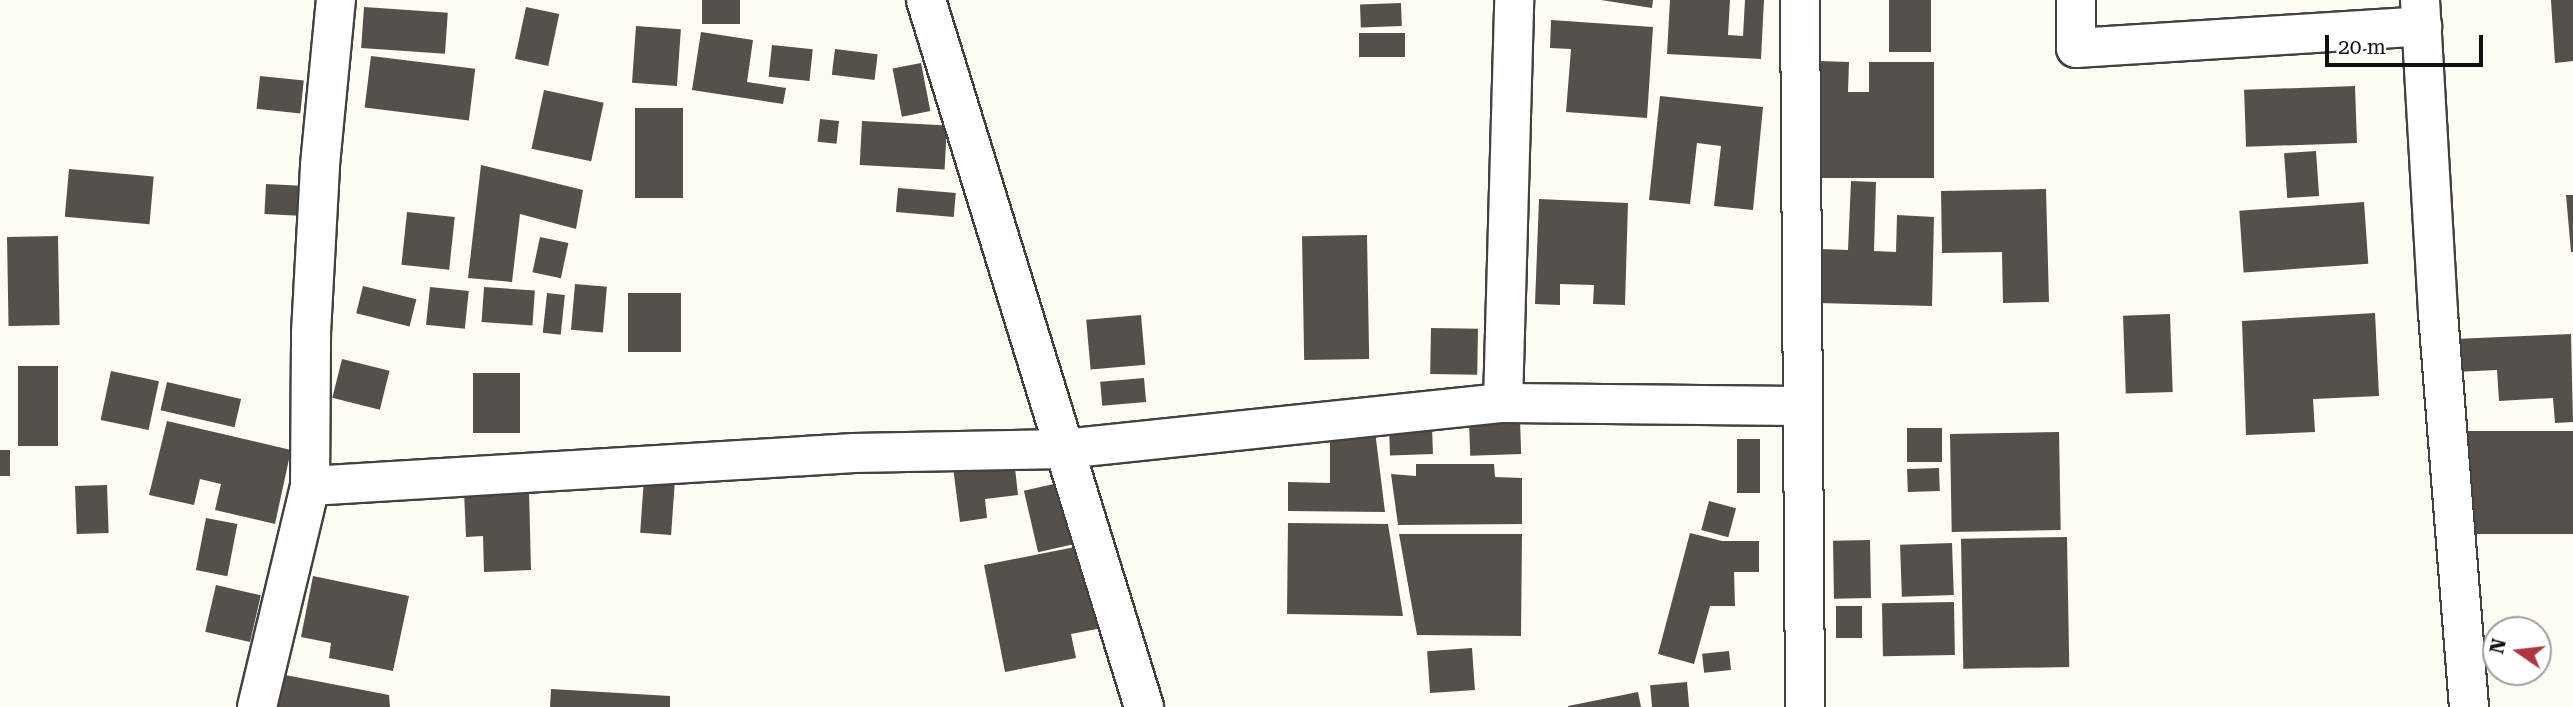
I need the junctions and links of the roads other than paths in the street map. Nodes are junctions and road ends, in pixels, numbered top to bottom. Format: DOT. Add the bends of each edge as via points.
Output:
graph roads {
  1 [pos="336,0"];
  2 [pos="926,0"];
  3 [pos="1514,0"];
  4 [pos="1800,0"];
  5 [pos="2076,0"];
  6 [pos="2421,13"];
  7 [pos="1503,403"];
  8 [pos="1802,406"];
  9 [pos="1064,449"];
  10 [pos="310,486"];
  11 [pos="257,707"];
  12 [pos="1144,707"];
  13 [pos="1805,707"];
  14 [pos="2469,707"];
  1 -- 10 [label="street" via="317,216"];
  2 -- 9 [label="street"];
  3 -- 7 [label="street"];
  4 -- 8 [label="street"];
  5 -- 6 [label="street" via="2076,48"];
  6 -- 14 [label="street" via="2438,313"];
  7 -- 8 [label="street"];
  7 -- 9 [label="street"];
  8 -- 13 [label="street"];
  9 -- 10 [label="street" via="854,453"];
  9 -- 12 [label="street"];
  10 -- 11 [label="street"];
}
